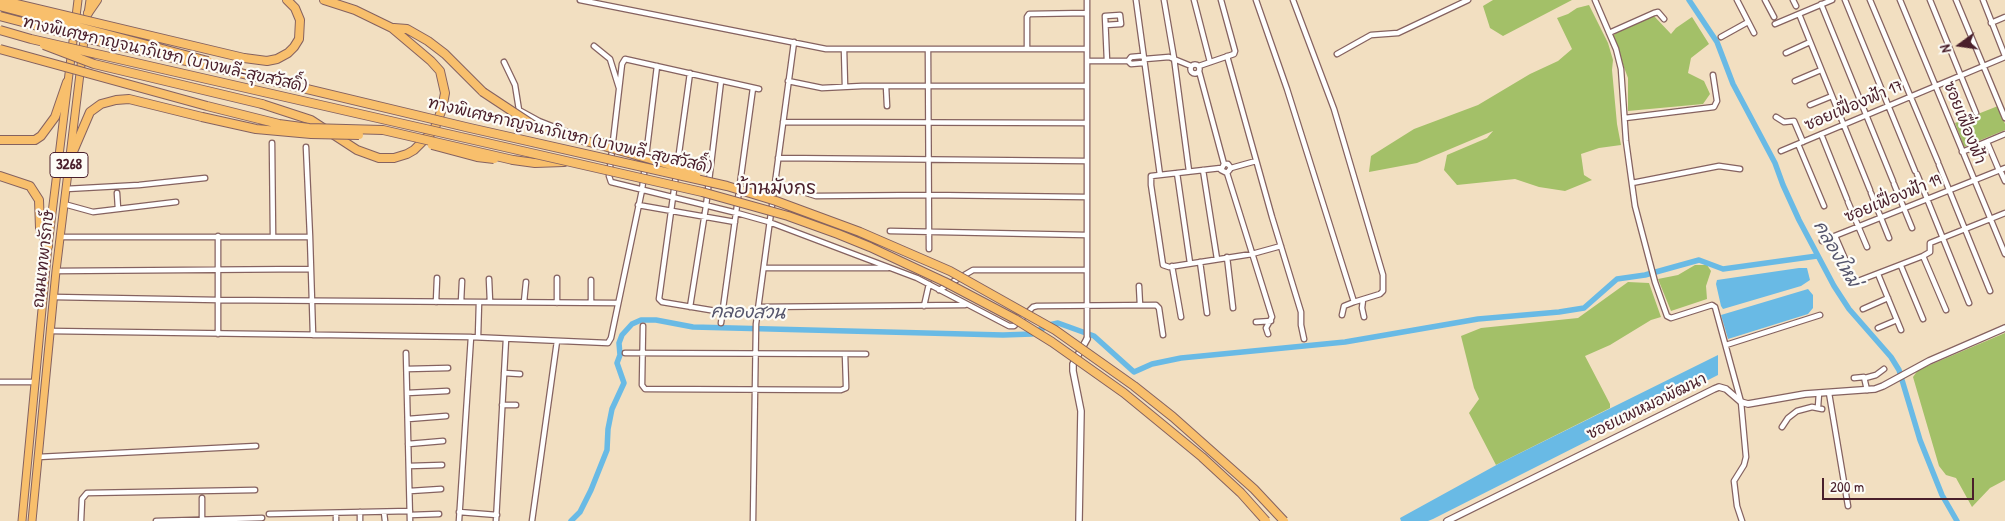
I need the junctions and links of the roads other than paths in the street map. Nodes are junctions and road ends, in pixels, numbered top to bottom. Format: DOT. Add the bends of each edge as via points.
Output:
graph roads {
  1 [pos="0,0"];
  2 [pos="78,0"];
  3 [pos="90,0"];
  4 [pos="97,0"];
  5 [pos="287,0"];
  6 [pos="324,0"];
  7 [pos="580,0"];
  8 [pos="1087,0"];
  9 [pos="1136,0"];
  10 [pos="1164,0"];
  11 [pos="1194,0"];
  12 [pos="1221,0"];
  13 [pos="1256,0"];
  14 [pos="1293,0"];
  15 [pos="1468,0"];
  16 [pos="1595,0"];
  17 [pos="1736,0"];
  18 [pos="1765,0"];
  19 [pos="1793,0"];
  20 [pos="1832,0"];
  21 [pos="1845,0"];
  22 [pos="1870,0"];
  23 [pos="1900,0"];
  24 [pos="1930,0"];
  25 [pos="1956,0"];
  26 [pos="1983,0"];
  27 [pos="1821,4"];
  28 [pos="0,6"];
  29 [pos="1796,6"];
  30 [pos="88,13"];
  31 [pos="1087,14"];
  32 [pos="1799,14"];
  33 [pos="0,16"];
  34 [pos="2005,17"];
  35 [pos="1774,18"];
  36 [pos="1664,19"];
  37 [pos="1748,22"];
  38 [pos="1991,23"];
  39 [pos="1775,24"];
  40 [pos="1106,25"];
  41 [pos="392,28"];
  42 [pos="0,30"];
  43 [pos="1609,33"];
  44 [pos="1754,33"];
  45 [pos="1721,37"];
  46 [pos="31,39"];
  47 [pos="794,42"];
  48 [pos="1810,42"];
  49 [pos="594,46"];
  50 [pos="0,49"];
  51 [pos="844,49"];
  52 [pos="928,49"];
  53 [pos="1027,49"];
  54 [pos="1087,49"];
  55 [pos="1786,53"];
  56 [pos="1337,54"];
  57 [pos="1227,56"];
  58 [pos="2005,56"];
  59 [pos="1174,58"];
  60 [pos="1144,59"];
  61 [pos="1119,61"];
  62 [pos="504,62"];
  63 [pos="1087,62"];
  64 [pos="1210,62"];
  65 [pos="1984,65"];
  66 [pos="657,66"];
  67 [pos="1191,66"];
  68 [pos="1199,69"];
  69 [pos="1821,70"];
  70 [pos="690,73"];
  71 [pos="244,74"];
  72 [pos="1713,74"];
  73 [pos="1960,75"];
  74 [pos="721,81"];
  75 [pos="788,81"];
  76 [pos="1795,81"];
  77 [pos="68,82"];
  78 [pos="1935,85"];
  79 [pos="845,86"];
  80 [pos="886,86"];
  81 [pos="929,86"];
  82 [pos="1087,86"];
  83 [pos="753,88"];
  84 [pos="759,89"];
  85 [pos="619,90"];
  86 [pos="1832,96"];
  87 [pos="1910,96"];
  88 [pos="1810,105"];
  89 [pos="1888,105"];
  90 [pos="887,106"];
  91 [pos="1976,113"];
  92 [pos="1866,114"];
  93 [pos="1776,117"];
  94 [pos="1624,118"];
  95 [pos="2005,118"];
  96 [pos="783,122"];
  97 [pos="928,123"];
  98 [pos="1086,123"];
  99 [pos="1843,124"];
  100 [pos="1821,134"];
  101 [pos="2005,134"];
  102 [pos="0,140"];
  103 [pos="1987,142"];
  104 [pos="272,143"];
  105 [pos="1801,143"];
  106 [pos="613,144"];
  107 [pos="306,147"];
  108 [pos="1782,151"];
  109 [pos="1962,152"];
  110 [pos="778,158"];
  111 [pos="928,159"];
  112 [pos="513,160"];
  113 [pos="69,161"];
  114 [pos="1086,161"];
  115 [pos="1256,161"];
  116 [pos="568,162"];
  117 [pos="1222,166"];
  118 [pos="1231,168"];
  119 [pos="1740,169"];
  120 [pos="2001,169"];
  121 [pos="1203,170"];
  122 [pos="1189,171"];
  123 [pos="1177,173"];
  124 [pos="1227,173"];
  125 [pos="1160,175"];
  126 [pos="0,176"];
  127 [pos="205,178"];
  128 [pos="703,180"];
  129 [pos="1974,181"];
  130 [pos="2005,181"];
  131 [pos="1632,182"];
  132 [pos="775,183"];
  133 [pos="66,189"];
  134 [pos="642,190"];
  135 [pos="1949,190"];
  136 [pos="117,193"];
  137 [pos="928,195"];
  138 [pos="1086,197"];
  139 [pos="673,198"];
  140 [pos="1927,199"];
  141 [pos="176,202"];
  142 [pos="64,204"];
  143 [pos="638,205"];
  144 [pos="706,206"];
  145 [pos="1824,206"];
  146 [pos="118,209"];
  147 [pos="671,209"];
  148 [pos="1904,209"];
  149 [pos="737,212"];
  150 [pos="2005,213"];
  151 [pos="704,216"];
  152 [pos="1881,218"];
  153 [pos="1990,219"];
  154 [pos="735,222"];
  155 [pos="769,222"];
  156 [pos="1858,227"];
  157 [pos="1912,228"];
  158 [pos="1965,229"];
  159 [pos="890,231"];
  160 [pos="928,232"];
  161 [pos="1086,235"];
  162 [pos="218,236"];
  163 [pos="273,236"];
  164 [pos="1835,236"];
  165 [pos="60,237"];
  166 [pos="310,237"];
  167 [pos="1889,238"];
  168 [pos="1942,238"];
  169 [pos="1822,242"];
  170 [pos="48,246"];
  171 [pos="1280,246"];
  172 [pos="1867,247"];
  173 [pos="928,249"];
  174 [pos="1252,254"];
  175 [pos="2005,254"];
  176 [pos="1923,256"];
  177 [pos="1227,257"];
  178 [pos="1217,259"];
  179 [pos="1845,259"];
  180 [pos="1200,262"];
  181 [pos="1190,263"];
  182 [pos="1172,266"];
  183 [pos="1901,266"];
  184 [pos="764,268"];
  185 [pos="892,268"];
  186 [pos="311,269"];
  187 [pos="218,270"];
  188 [pos="1087,270"];
  189 [pos="56,271"];
  190 [pos="1878,274"];
  191 [pos="437,278"];
  192 [pos="557,278"];
  193 [pos="489,279"];
  194 [pos="591,280"];
  195 [pos="462,281"];
  196 [pos="1858,281"];
  197 [pos="526,282"];
  198 [pos="929,284"];
  199 [pos="1139,286"];
  200 [pos="940,290"];
  201 [pos="1990,291"];
  202 [pos="54,297"];
  203 [pos="1888,298"];
  204 [pos="218,300"];
  205 [pos="1363,300"];
  206 [pos="313,301"];
  207 [pos="436,302"];
  208 [pos="461,302"];
  209 [pos="479,302"];
  210 [pos="490,302"];
  211 [pos="524,302"];
  212 [pos="1354,302"];
  213 [pos="558,303"];
  214 [pos="592,303"];
  215 [pos="617,303"];
  216 [pos="1969,303"];
  217 [pos="965,304"];
  218 [pos="1087,305"];
  219 [pos="1140,305"];
  220 [pos="924,306"];
  221 [pos="690,307"];
  222 [pos="758,307"];
  223 [pos="1233,308"];
  224 [pos="1863,309"];
  225 [pos="1946,310"];
  226 [pos="722,312"];
  227 [pos="1207,313"];
  228 [pos="1342,315"];
  229 [pos="1820,315"];
  230 [pos="1181,317"];
  231 [pos="1364,317"];
  232 [pos="1923,319"];
  233 [pos="1897,320"];
  234 [pos="1271,321"];
  235 [pos="1256,322"];
  236 [pos="721,323"];
  237 [pos="643,326"];
  238 [pos="1878,328"];
  239 [pos="2005,328"];
  240 [pos="1901,330"];
  241 [pos="40,331"];
  242 [pos="50,331"];
  243 [pos="218,334"];
  244 [pos="1268,334"];
  245 [pos="313,335"];
  246 [pos="1163,335"];
  247 [pos="471,337"];
  248 [pos="478,337"];
  249 [pos="506,339"];
  250 [pos="1087,339"];
  251 [pos="1304,339"];
  252 [pos="557,341"];
  253 [pos="1726,345"];
  254 [pos="642,352"];
  255 [pos="406,353"];
  256 [pos="625,353"];
  257 [pos="756,354"];
  258 [pos="845,354"];
  259 [pos="866,354"];
  260 [pos="407,368"];
  261 [pos="448,368"];
  262 [pos="1884,369"];
  263 [pos="504,373"];
  264 [pos="520,374"];
  265 [pos="1854,378"];
  266 [pos="1865,378"];
  267 [pos="0,382"];
  268 [pos="35,382"];
  269 [pos="755,390"];
  270 [pos="1867,390"];
  271 [pos="447,391"];
  272 [pos="407,393"];
  273 [pos="1818,393"];
  274 [pos="1829,393"];
  275 [pos="1740,402"];
  276 [pos="502,405"];
  277 [pos="516,405"];
  278 [pos="446,416"];
  279 [pos="408,419"];
  280 [pos="1782,427"];
  281 [pos="443,442"];
  282 [pos="408,444"];
  283 [pos="256,446"];
  284 [pos="38,457"];
  285 [pos="442,465"];
  286 [pos="409,466"];
  287 [pos="441,489"];
  288 [pos="255,490"];
  289 [pos="410,490"];
  290 [pos="202,498"];
  291 [pos="1848,506"];
  292 [pos="360,512"];
  293 [pos="384,512"];
  294 [pos="460,512"];
  295 [pos="309,513"];
  296 [pos="336,513"];
  297 [pos="410,513"];
  298 [pos="269,514"];
  299 [pos="282,514"];
  300 [pos="440,514"];
  301 [pos="497,515"];
  302 [pos="262,518"];
  303 [pos="202,520"];
  304 [pos="219,520"];
  305 [pos="22,521"];
  306 [pos="32,521"];
  307 [pos="81,521"];
  308 [pos="156,521"];
  309 [pos="171,521"];
  310 [pos="282,521"];
  311 [pos="309,521"];
  312 [pos="336,521"];
  313 [pos="360,521"];
  314 [pos="384,521"];
  315 [pos="410,521"];
  316 [pos="459,521"];
  317 [pos="496,521"];
  318 [pos="532,521"];
  319 [pos="753,521"];
  320 [pos="1079,521"];
  321 [pos="1266,521"];
  322 [pos="1284,521"];
  323 [pos="1449,521"];
  324 [pos="1742,521"];
  1 -- 5 [label="highway, bridge" via="267,61 288,53 299,38 300,20 296,8"];
  2 -- 77 [label="main road, ถนนเทพารักษ์ / 3268"];
  3 -- 30 [label="main road, ถนนเทพารักษ์ / 3268"];
  4 -- 30 [label="highway"];
  6 -- 41 [label="highway"];
  7 -- 47 [label="street"];
  8 -- 31 [label="street"];
  9 -- 60 [label="street"];
  10 -- 59 [label="street"];
  11 -- 64 [label="street"];
  12 -- 57 [label="street" via="1236,48 1234,54"];
  13 -- 212 [label="street"];
  14 -- 205 [label="street" via="1331,102 1383,275 1383,291"];
  15 -- 56 [label="street" via="1398,33 1369,36"];
  16 -- 43 [label="street"];
  17 -- 37 [label="street"];
  18 -- 35 [label="street"];
  19 -- 29 [label="street"];
  20 -- 27 [label="street"];
  21 -- 89 [label="street"];
  22 -- 87 [label="street"];
  23 -- 78 [label="street, ซอยเฟื่องฟ้า"];
  24 -- 73 [label="street"];
  25 -- 65 [label="street"];
  26 -- 38 [label="street"];
  27 -- 32 [label="street"];
  27 -- 92 [label="street"];
  28 -- 71 [label="highway, bridge" via="194,56"];
  30 -- 113 [label="main road, ถนนเทพารักษ์ / 3268"];
  31 -- 53 [label="street" via="1029,14"];
  31 -- 54 [label="street"];
  32 -- 39 [label="street"];
  32 -- 48 [label="street"];
  33 -- 71 [label="highway, ทางพิเศษกาญจนาภิเษก (บางพลี-สุขสวัสดิ์), bridge"];
  34 -- 38 [label="street"];
  36 -- 43 [label="street" via="1658,12 1654,13"];
  37 -- 44 [label="street"];
  37 -- 45 [label="street"];
  38 -- 58 [label="street"];
  40 -- 61 [label="street" via="1107,61"];
  41 -- 46 [label="highway, bridge" via="440,71 445,93 434,130 414,150 394,158 380,158 357,150 311,120 262,104 94,64"];
  41 -- 128 [label="highway, bridge" via="407,29 428,41 483,92 536,128 650,158"];
  42 -- 46 [label="highway, ทางพิเศษกาญจนาภิเษก (บางพลี-สุขสวัสดิ์), bridge"];
  43 -- 94 [label="street" via="1621,69"];
  46 -- 116 [label="highway, ทางพิเศษกาญจนาภิเษก (บางพลี-สุขสวัสดิ์), bridge"];
  47 -- 51 [label="street" via="818,48"];
  47 -- 75 [label="street"];
  48 -- 55 [label="street"];
  48 -- 69 [label="street"];
  49 -- 85 [label="street" via="610,59"];
  50 -- 112 [label="highway, bridge" via="279,124 383,130"];
  51 -- 52 [label="street"];
  51 -- 79 [label="street"];
  52 -- 53 [label="street"];
  52 -- 81 [label="street"];
  53 -- 54 [label="street"];
  54 -- 63 [label="street"];
  57 -- 64 [label="street"];
  57 -- 115 [label="street"];
  58 -- 65 [label="street, ซอยเฟื่องฟ้า 17"];
  59 -- 60 [label="street"];
  59 -- 67 [label="street"];
  59 -- 122 [label="street"];
  60 -- 61 [label="street" via="1131,57 1128,61"];
  60 -- 125 [label="street"];
  61 -- 63 [label="street"];
  62 -- 106 [label="street" via="515,85 519,110 582,137"];
  63 -- 82 [label="street"];
  64 -- 68 [label="street"];
  65 -- 73 [label="street, ซอยเฟื่องฟ้า 17"];
  65 -- 95 [label="street"];
  66 -- 70 [label="street"];
  66 -- 85 [label="street" via="625,59"];
  66 -- 134 [label="street"];
  67 -- 68 [label="street" via="1194,64"];
  67 -- 68 [label="street" via="1193,73"];
  68 -- 117 [label="street"];
  69 -- 76 [label="street"];
  69 -- 86 [label="street"];
  70 -- 74 [label="street"];
  70 -- 139 [label="street"];
  71 -- 128 [label="highway, ทางพิเศษกาญจนาภิเษก (บางพลี-สุขสวัสดิ์), bridge"];
  72 -- 94 [label="street" via="1717,101 1714,107"];
  73 -- 78 [label="street, ซอยเฟื่องฟ้า 17"];
  73 -- 91 [label="street"];
  74 -- 83 [label="street"];
  74 -- 144 [label="street"];
  75 -- 79 [label="street" via="822,88"];
  75 -- 96 [label="street"];
  77 -- 102 [label="highway" via="55,117 41,136 26,141"];
  77 -- 170 [label="main road, ถนนเทพารักษ์ / 3268"];
  78 -- 87 [label="street, ซอยเฟื่องฟ้า 17"];
  78 -- 109 [label="street, ซอยเฟื่องฟ้า"];
  79 -- 80 [label="street"];
  80 -- 81 [label="street"];
  80 -- 90 [label="street"];
  81 -- 82 [label="street"];
  81 -- 97 [label="street"];
  82 -- 98 [label="street"];
  83 -- 84 [label="street"];
  83 -- 149 [label="street"];
  85 -- 106 [label="street"];
  86 -- 88 [label="street"];
  86 -- 99 [label="street"];
  87 -- 89 [label="street, ซอยเฟื่องฟ้า 17"];
  87 -- 135 [label="street"];
  89 -- 92 [label="street, ซอยเฟื่องฟ้า 17"];
  89 -- 140 [label="street"];
  92 -- 99 [label="street, ซอยเฟื่องฟ้า 17"];
  92 -- 148 [label="street"];
  93 -- 105 [label="street" via="1784,122 1794,121"];
  94 -- 131 [label="street"];
  96 -- 97 [label="street"];
  96 -- 110 [label="street"];
  97 -- 98 [label="street"];
  97 -- 111 [label="street"];
  98 -- 114 [label="street"];
  99 -- 100 [label="street, ซอยเฟื่องฟ้า 17"];
  99 -- 152 [label="street"];
  100 -- 105 [label="street, ซอยเฟื่องฟ้า 17"];
  100 -- 156 [label="street"];
  101 -- 103 [label="street"];
  103 -- 109 [label="street"];
  103 -- 120 [label="street"];
  104 -- 163 [label="street"];
  105 -- 108 [label="street, ซอยเฟื่องฟ้า 17"];
  105 -- 145 [label="street"];
  106 -- 134 [label="street" via="611,182"];
  107 -- 166 [label="street"];
  109 -- 129 [label="street, ซอยเฟื่องฟ้า"];
  110 -- 111 [label="street"];
  110 -- 132 [label="street"];
  111 -- 114 [label="street"];
  111 -- 137 [label="street"];
  112 -- 113 [label="highway, bridge" via="477,157 385,135 256,129 129,99 101,104 90,112"];
  112 -- 116 [label="highway, bridge"];
  113 -- 133 [label="main road, ถนนเทพารักษ์ / 3268"];
  114 -- 138 [label="street"];
  115 -- 118 [label="street"];
  115 -- 171 [label="street"];
  116 -- 321 [label="highway, ทางพิเศษกาญจนาภิเษก (บางพลี-สุขสวัสดิ์), bridge" via="702,192 788,216 870,246 945,282 1015,319 1103,377 1202,457"];
  117 -- 118 [label="street" via="1228,164"];
  117 -- 121 [label="street"];
  117 -- 124 [label="street" via="1223,172"];
  118 -- 124 [label="street"];
  119 -- 131 [label="street" via="1719,166"];
  120 -- 129 [label="street, ซอยเฟื่องฟ้า 19"];
  120 -- 130 [label="street"];
  121 -- 122 [label="street"];
  121 -- 178 [label="street"];
  122 -- 123 [label="street"];
  123 -- 125 [label="street"];
  123 -- 181 [label="street"];
  124 -- 174 [label="street"];
  125 -- 182 [label="street" via="1151,176 1151,185 1162,261 1165,266"];
  126 -- 170 [label="highway" via="30,186 39,200 40,228"];
  127 -- 133 [label="street"];
  128 -- 322 [label="highway, ทางพิเศษกาญจนาภิเษก (บางพลี-สุขสวัสดิ์), bridge" via="860,232 950,272 1020,309 1063,335 1173,417 1254,489"];
  129 -- 135 [label="street, ซอยเฟื่องฟ้า 19"];
  129 -- 153 [label="street, ซอยเฟื่องฟ้า"];
  131 -- 253 [label="street" via="1640,225 1666,316 1669,318 1712,305"];
  132 -- 137 [label="street" via="816,196"];
  132 -- 155 [label="street"];
  133 -- 142 [label="main road, ถนนเทพารักษ์ / 3268"];
  134 -- 139 [label="street"];
  134 -- 143 [label="street"];
  135 -- 140 [label="street, ซอยเฟื่องฟ้า 19"];
  135 -- 158 [label="street"];
  136 -- 146 [label="street"];
  137 -- 138 [label="street"];
  137 -- 160 [label="street"];
  138 -- 161 [label="street"];
  139 -- 144 [label="street"];
  139 -- 147 [label="street"];
  140 -- 148 [label="street, ซอยเฟื่องฟ้า 19"];
  140 -- 168 [label="street"];
  141 -- 146 [label="street"];
  142 -- 146 [label="street" via="91,212"];
  142 -- 165 [label="main road, ถนนเทพารักษ์ / 3268"];
  143 -- 147 [label="street"];
  143 -- 215 [label="street"];
  144 -- 149 [label="street"];
  144 -- 151 [label="street"];
  147 -- 151 [label="street"];
  147 -- 221 [label="street" via="659,299"];
  148 -- 152 [label="street, ซอยเฟื่องฟ้า 19"];
  148 -- 157 [label="street"];
  149 -- 154 [label="street"];
  149 -- 155 [label="street"];
  150 -- 153 [label="street"];
  151 -- 154 [label="street"];
  151 -- 221 [label="street"];
  152 -- 156 [label="street, ซอยเฟื่องฟ้า 19"];
  152 -- 167 [label="street"];
  153 -- 158 [label="street"];
  153 -- 175 [label="street, ซอยเฟื่องฟ้า"];
  154 -- 226 [label="street"];
  155 -- 184 [label="street"];
  155 -- 185 [label="street"];
  156 -- 164 [label="street, ซอยเฟื่องฟ้า 19"];
  156 -- 172 [label="street"];
  158 -- 168 [label="street"];
  158 -- 201 [label="street"];
  159 -- 160 [label="street"];
  160 -- 161 [label="street"];
  160 -- 173 [label="street"];
  161 -- 188 [label="street"];
  162 -- 163 [label="street"];
  162 -- 165 [label="street"];
  162 -- 187 [label="street"];
  163 -- 166 [label="street"];
  164 -- 169 [label="street, ซอยเฟื่องฟ้า 19"];
  164 -- 179 [label="street"];
  165 -- 189 [label="main road, ถนนเทพารักษ์ / 3268"];
  166 -- 186 [label="street"];
  168 -- 176 [label="street" via="1929,244 1929,253"];
  168 -- 216 [label="street"];
  170 -- 241 [label="main road, ถนนเทพารักษ์ / 3268"];
  171 -- 174 [label="street"];
  171 -- 251 [label="street" via="1301,312"];
  174 -- 177 [label="street"];
  174 -- 234 [label="street"];
  176 -- 183 [label="street"];
  176 -- 225 [label="street"];
  177 -- 178 [label="street"];
  177 -- 223 [label="street"];
  178 -- 180 [label="street"];
  180 -- 181 [label="street"];
  180 -- 227 [label="street"];
  181 -- 182 [label="street"];
  182 -- 230 [label="street"];
  183 -- 190 [label="street"];
  183 -- 232 [label="street"];
  184 -- 185 [label="street"];
  184 -- 222 [label="street"];
  185 -- 198 [label="street"];
  186 -- 187 [label="street"];
  186 -- 206 [label="street"];
  187 -- 189 [label="street"];
  187 -- 204 [label="street"];
  188 -- 200 [label="street" via="973,270"];
  188 -- 218 [label="street"];
  189 -- 202 [label="main road, ถนนเทพารักษ์ / 3268"];
  190 -- 196 [label="street"];
  190 -- 203 [label="street"];
  191 -- 207 [label="street"];
  192 -- 213 [label="street"];
  193 -- 210 [label="street"];
  194 -- 214 [label="street"];
  195 -- 208 [label="street"];
  197 -- 211 [label="street"];
  198 -- 200 [label="street"];
  198 -- 220 [label="street"];
  199 -- 219 [label="street"];
  200 -- 217 [label="street"];
  202 -- 204 [label="street"];
  202 -- 242 [label="main road, ถนนเทพารักษ์ / 3268"];
  203 -- 224 [label="street"];
  203 -- 233 [label="street"];
  204 -- 206 [label="street"];
  204 -- 243 [label="street"];
  205 -- 212 [label="street"];
  205 -- 231 [label="street"];
  206 -- 207 [label="street"];
  206 -- 245 [label="street"];
  207 -- 208 [label="street"];
  208 -- 209 [label="street"];
  209 -- 210 [label="street"];
  209 -- 248 [label="street"];
  210 -- 211 [label="street"];
  211 -- 213 [label="street"];
  212 -- 228 [label="street" via="1344,306"];
  213 -- 214 [label="street"];
  214 -- 215 [label="street"];
  215 -- 252 [label="street" via="608,343"];
  217 -- 218 [label="street" via="1012,326 1033,307"];
  217 -- 220 [label="street"];
  218 -- 219 [label="street"];
  218 -- 250 [label="street"];
  219 -- 246 [label="street" via="1158,306"];
  220 -- 222 [label="street"];
  221 -- 226 [label="street"];
  222 -- 257 [label="street"];
  226 -- 236 [label="street"];
  229 -- 253 [label="street"];
  233 -- 238 [label="street"];
  233 -- 240 [label="street"];
  234 -- 235 [label="street"];
  234 -- 244 [label="street" via="1266,328"];
  237 -- 254 [label="street"];
  239 -- 270 [label="street" via="1883,386"];
  241 -- 242 [label="main road"];
  241 -- 268 [label="main road, ถนนเทพารักษ์ / 3268"];
  242 -- 243 [label="street"];
  242 -- 284 [label="main road, ถนนเทพารักษ์ / 3268"];
  243 -- 245 [label="street"];
  245 -- 247 [label="street"];
  247 -- 248 [label="street"];
  247 -- 294 [label="street"];
  248 -- 249 [label="street"];
  249 -- 252 [label="street"];
  249 -- 263 [label="street"];
  250 -- 320 [label="street" via="1073,364 1081,411"];
  252 -- 318 [label="street"];
  253 -- 275 [label="street"];
  254 -- 256 [label="street"];
  254 -- 257 [label="street"];
  254 -- 269 [label="street" via="642,385 645,389"];
  255 -- 260 [label="street"];
  257 -- 258 [label="street"];
  257 -- 269 [label="street"];
  258 -- 259 [label="street"];
  258 -- 269 [label="street" via="844,390"];
  260 -- 261 [label="street"];
  260 -- 272 [label="street"];
  262 -- 266 [label="street"];
  263 -- 264 [label="street"];
  263 -- 276 [label="street"];
  265 -- 266 [label="street"];
  266 -- 270 [label="street"];
  267 -- 268 [label="street"];
  268 -- 305 [label="main road, ถนนเทพารักษ์ / 3268"];
  269 -- 319 [label="street"];
  270 -- 274 [label="street"];
  271 -- 272 [label="street"];
  272 -- 279 [label="street"];
  273 -- 274 [label="street"];
  273 -- 275 [label="street" via="1748,404"];
  273 -- 280 [label="street" via="1820,408 1793,412"];
  274 -- 291 [label="street"];
  275 -- 323 [label="street, ซอยแพหมอพัฒนา" via="1726,389 1719,387 1708,391"];
  275 -- 324 [label="street" via="1746,456 1734,481"];
  276 -- 277 [label="street"];
  276 -- 301 [label="street"];
  278 -- 279 [label="street"];
  279 -- 282 [label="street"];
  281 -- 282 [label="street"];
  282 -- 286 [label="street"];
  283 -- 284 [label="street"];
  284 -- 306 [label="main road, ถนนเทพารักษ์ / 3268"];
  285 -- 286 [label="street"];
  286 -- 289 [label="street"];
  287 -- 289 [label="street"];
  288 -- 307 [label="street" via="87,493 82,499"];
  289 -- 297 [label="street"];
  290 -- 303 [label="street"];
  292 -- 293 [label="street"];
  292 -- 296 [label="street"];
  292 -- 313 [label="street"];
  293 -- 297 [label="street"];
  293 -- 314 [label="street"];
  294 -- 301 [label="street"];
  294 -- 316 [label="street"];
  295 -- 296 [label="street"];
  295 -- 299 [label="street"];
  295 -- 311 [label="street"];
  296 -- 312 [label="street"];
  297 -- 300 [label="street"];
  297 -- 315 [label="street"];
  298 -- 299 [label="street"];
  299 -- 310 [label="street"];
  301 -- 317 [label="street"];
  302 -- 304 [label="street"];
  303 -- 304 [label="street"];
  303 -- 309 [label="street"];
  308 -- 309 [label="street"];
}
